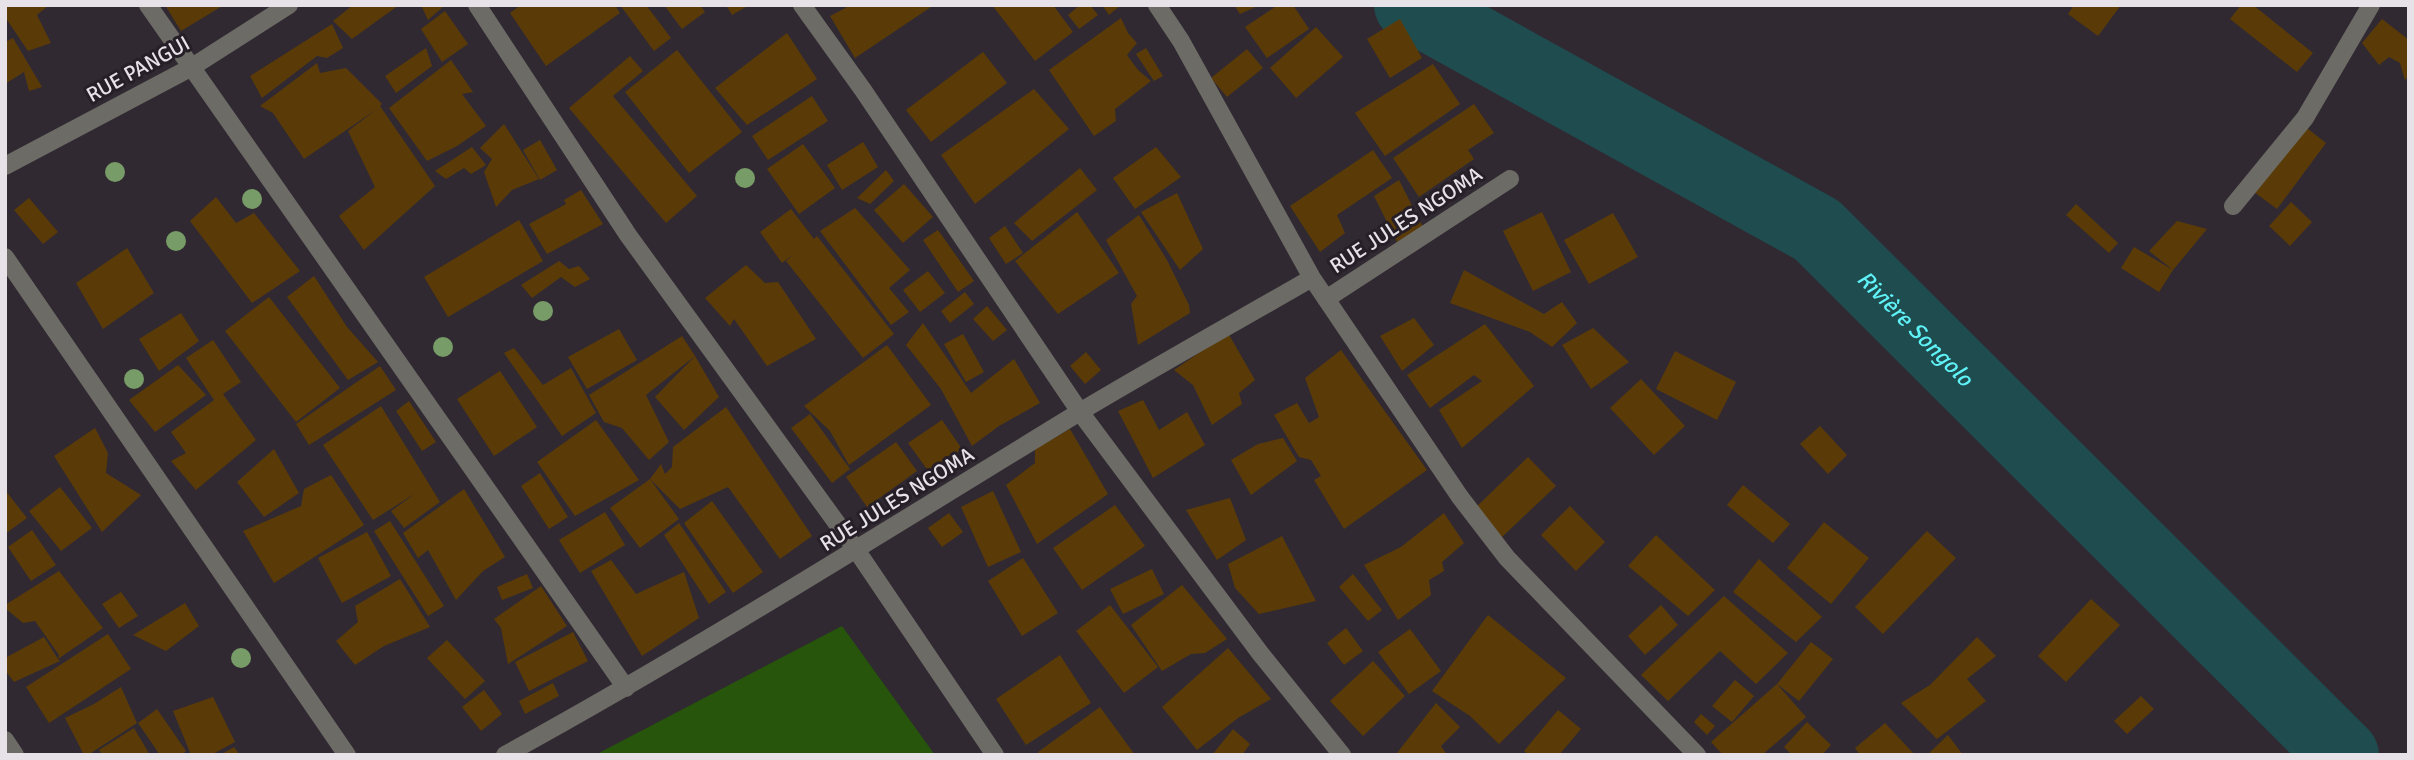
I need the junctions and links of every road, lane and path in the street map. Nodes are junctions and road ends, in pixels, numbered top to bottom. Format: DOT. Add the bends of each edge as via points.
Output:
graph roads {
  1 [pos="148,5"];
  2 [pos="289,5"];
  3 [pos="477,5"];
  4 [pos="802,5"];
  5 [pos="1157,5"];
  6 [pos="2371,5"];
  7 [pos="192,66"];
  8 [pos="5,166"];
  9 [pos="1510,179"];
  10 [pos="2233,206"];
  11 [pos="5,257"];
  12 [pos="1312,278"];
  13 [pos="1326,299"];
  14 [pos="1080,412"];
  15 [pos="857,551"];
  16 [pos="626,688"];
  17 [pos="5,740"];
  18 [pos="15,755"];
  19 [pos="348,755"];
  20 [pos="505,755"];
  21 [pos="995,755"];
  22 [pos="1342,755"];
  23 [pos="1697,755"];
  1 -- 7 [label="street"];
  2 -- 7 [label="street, RUE PANGUI"];
  3 -- 15 [label="street" via="628,235"];
  4 -- 14 [label="street"];
  5 -- 12 [label="street"];
  6 -- 10 [label="street" via="2305,118"];
  7 -- 8 [label="street, RUE PANGUI"];
  7 -- 16 [label="street"];
  9 -- 13 [label="street, RUE JULES NGOMA"];
  11 -- 19 [label="street"];
  12 -- 13 [label="street"];
  12 -- 14 [label="street, RUE JULES NGOMA"];
  13 -- 23 [label="street" via="1460,497 1507,558"];
  14 -- 15 [label="street, RUE JULES NGOMA"];
  14 -- 22 [label="street"];
  15 -- 16 [label="street, RUE JULES NGOMA"];
  15 -- 21 [label="street"];
  16 -- 20 [label="street, RUE JULES NGOMA"];
  17 -- 18 [label="street"];
}
